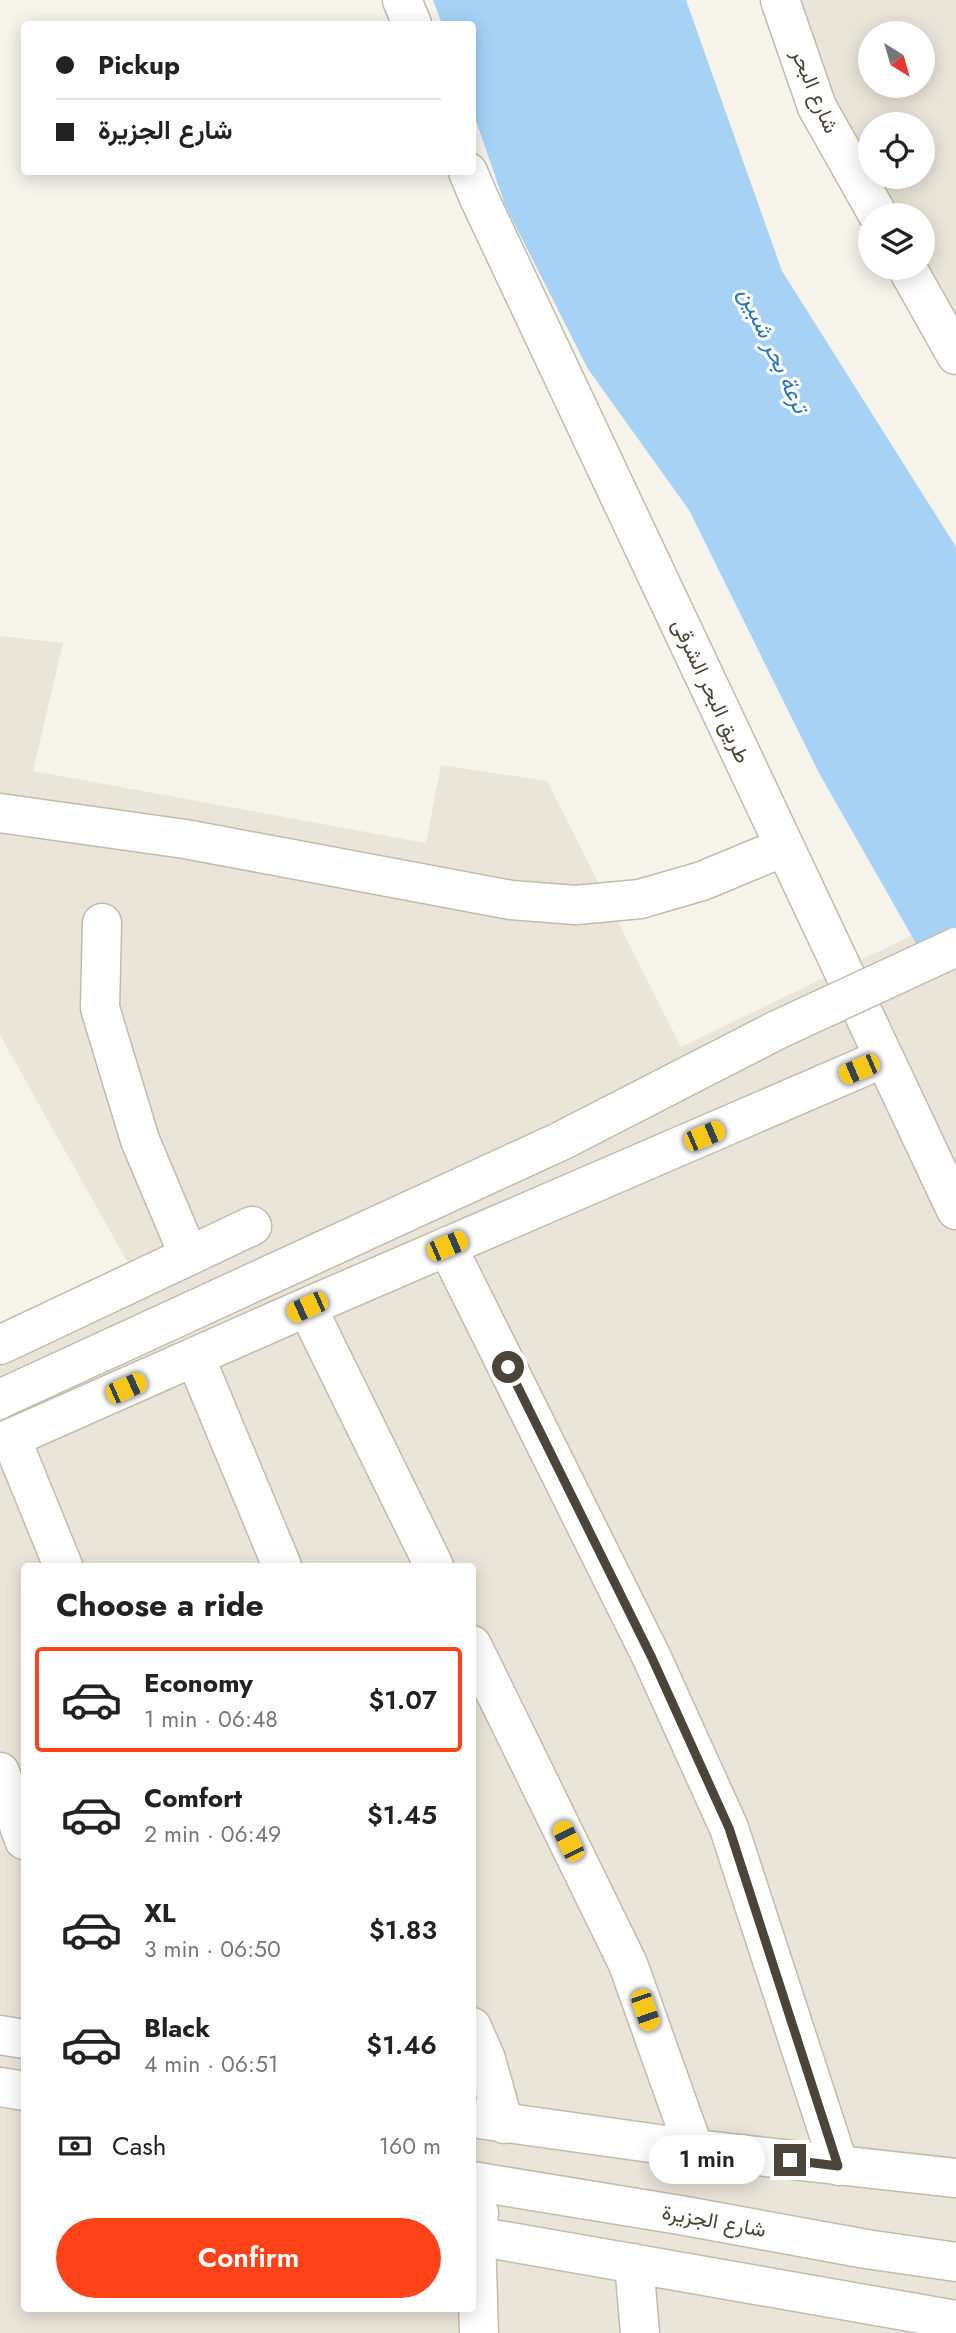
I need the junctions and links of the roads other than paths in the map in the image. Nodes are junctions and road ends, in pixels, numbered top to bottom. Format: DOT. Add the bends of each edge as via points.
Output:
graph roads {
  1 [pos="402,0"];
  2 [pos="780,0"];
  3 [pos="411,21"];
  4 [pos="469,175"];
  5 [pos="871,203"];
  6 [pos="914,280"];
  7 [pos="956,355"];
  8 [pos="0,813"];
  9 [pos="784,847"];
  10 [pos="102,923"];
  11 [pos="956,947"];
  12 [pos="884,1058"];
  13 [pos="956,1210"];
  14 [pos="252,1226"];
  15 [pos="447,1246"];
  16 [pos="188,1254"];
  17 [pos="307,1307"];
  18 [pos="0,1345"];
  19 [pos="195,1357"];
  20 [pos="0,1399"];
  21 [pos="6,1441"];
  22 [pos="62,1563"];
  23 [pos="281,1563"];
  24 [pos="433,1563"];
  25 [pos="476,1653"];
  26 [pos="0,1772"];
  27 [pos="21,1832"];
  28 [pos="0,2035"];
  29 [pos="476,2036"];
  30 [pos="21,2038"];
  31 [pos="0,2087"];
  32 [pos="21,2090"];
  33 [pos="488,2121"];
  34 [pos="694,2149"];
  35 [pos="838,2166"];
  36 [pos="956,2178"];
  37 [pos="478,2182"];
  38 [pos="476,2236"];
  39 [pos="956,2262"];
  40 [pos="634,2263"];
  41 [pos="876,2320"];
  42 [pos="956,2320"];
  43 [pos="479,2333"];
  44 [pos="640,2333"];
  1 -- 3 [label="street"];
  2 -- 5 [label="street, شارع البحر" via="817,107"];
  4 -- 9 [label="street, طريق البحر الشرقى"];
  6 -- 7 [label="street"];
  8 -- 9 [label="street" via="185,839 512,900 576,905 640,899 702,881"];
  9 -- 12 [label="street, طريق البحر الشرقى"];
  10 -- 16 [label="street" via="100,1008 139,1140"];
  11 -- 20 [label="street, bridge" via="777,1030 561,1141"];
  12 -- 13 [label="street, طريق البحر الشرقى"];
  12 -- 15 [label="street"];
  14 -- 16 [label="street"];
  15 -- 17 [label="street"];
  15 -- 35 [label="street" via="652,1658 729,1828"];
  16 -- 18 [label="street"];
  17 -- 19 [label="street"];
  17 -- 24 [label="street"];
  19 -- 21 [label="street"];
  19 -- 23 [label="street"];
  21 -- 22 [label="street"];
  25 -- 34 [label="street" via="628,1964"];
  26 -- 27 [label="street"];
  28 -- 30 [label="street"];
  29 -- 33 [label="street" via="486,2059"];
  31 -- 32 [label="street"];
  33 -- 34 [label="street"];
  34 -- 35 [label="street"];
  35 -- 36 [label="street"];
  37 -- 38 [label="street"];
  37 -- 39 [label="street, شارع الجزيرة"];
  38 -- 40 [label="street"];
  38 -- 43 [label="street"];
  40 -- 41 [label="street"];
  40 -- 44 [label="street"];
  41 -- 42 [label="street"];
}
